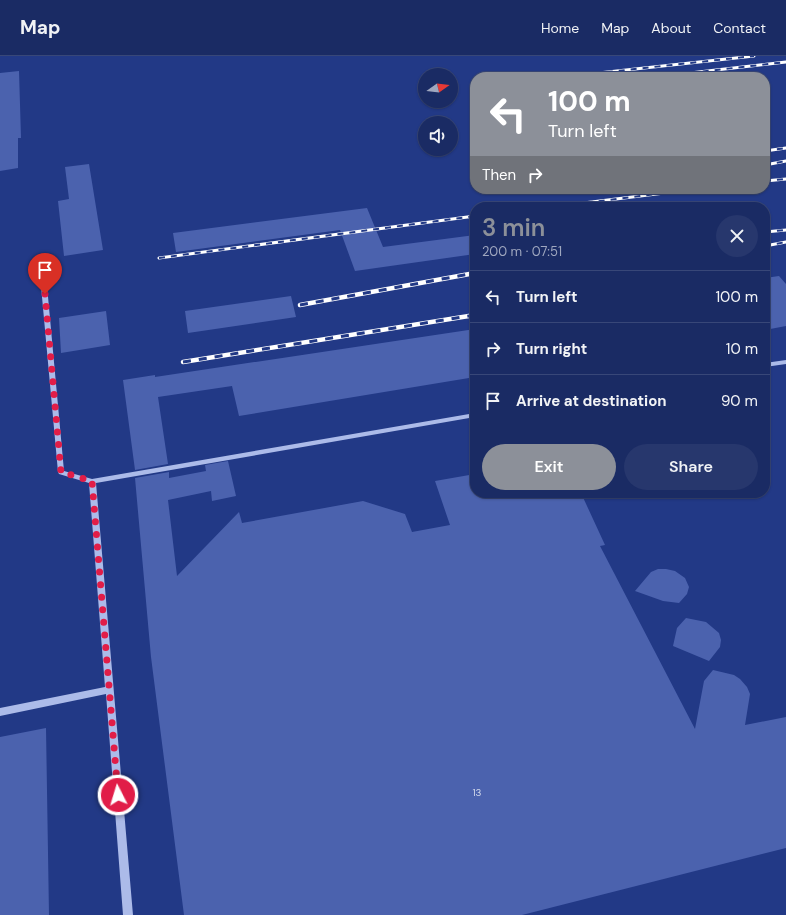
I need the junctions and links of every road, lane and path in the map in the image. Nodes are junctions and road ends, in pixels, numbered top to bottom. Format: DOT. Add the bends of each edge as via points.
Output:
graph roads {
  1 [pos="42,264"];
  2 [pos="786,362"];
  3 [pos="770,364"];
  4 [pos="470,416"];
  5 [pos="92,481"];
  6 [pos="109,690"];
  7 [pos="0,712"];
  8 [pos="128,915"];
  1 -- 5 [label="lane" via="61,472"];
  2 -- 3 [label="lane"];
  4 -- 5 [label="lane"];
  5 -- 6 [label="lane"];
  6 -- 7 [label="lane"];
  6 -- 8 [label="lane"];
}
